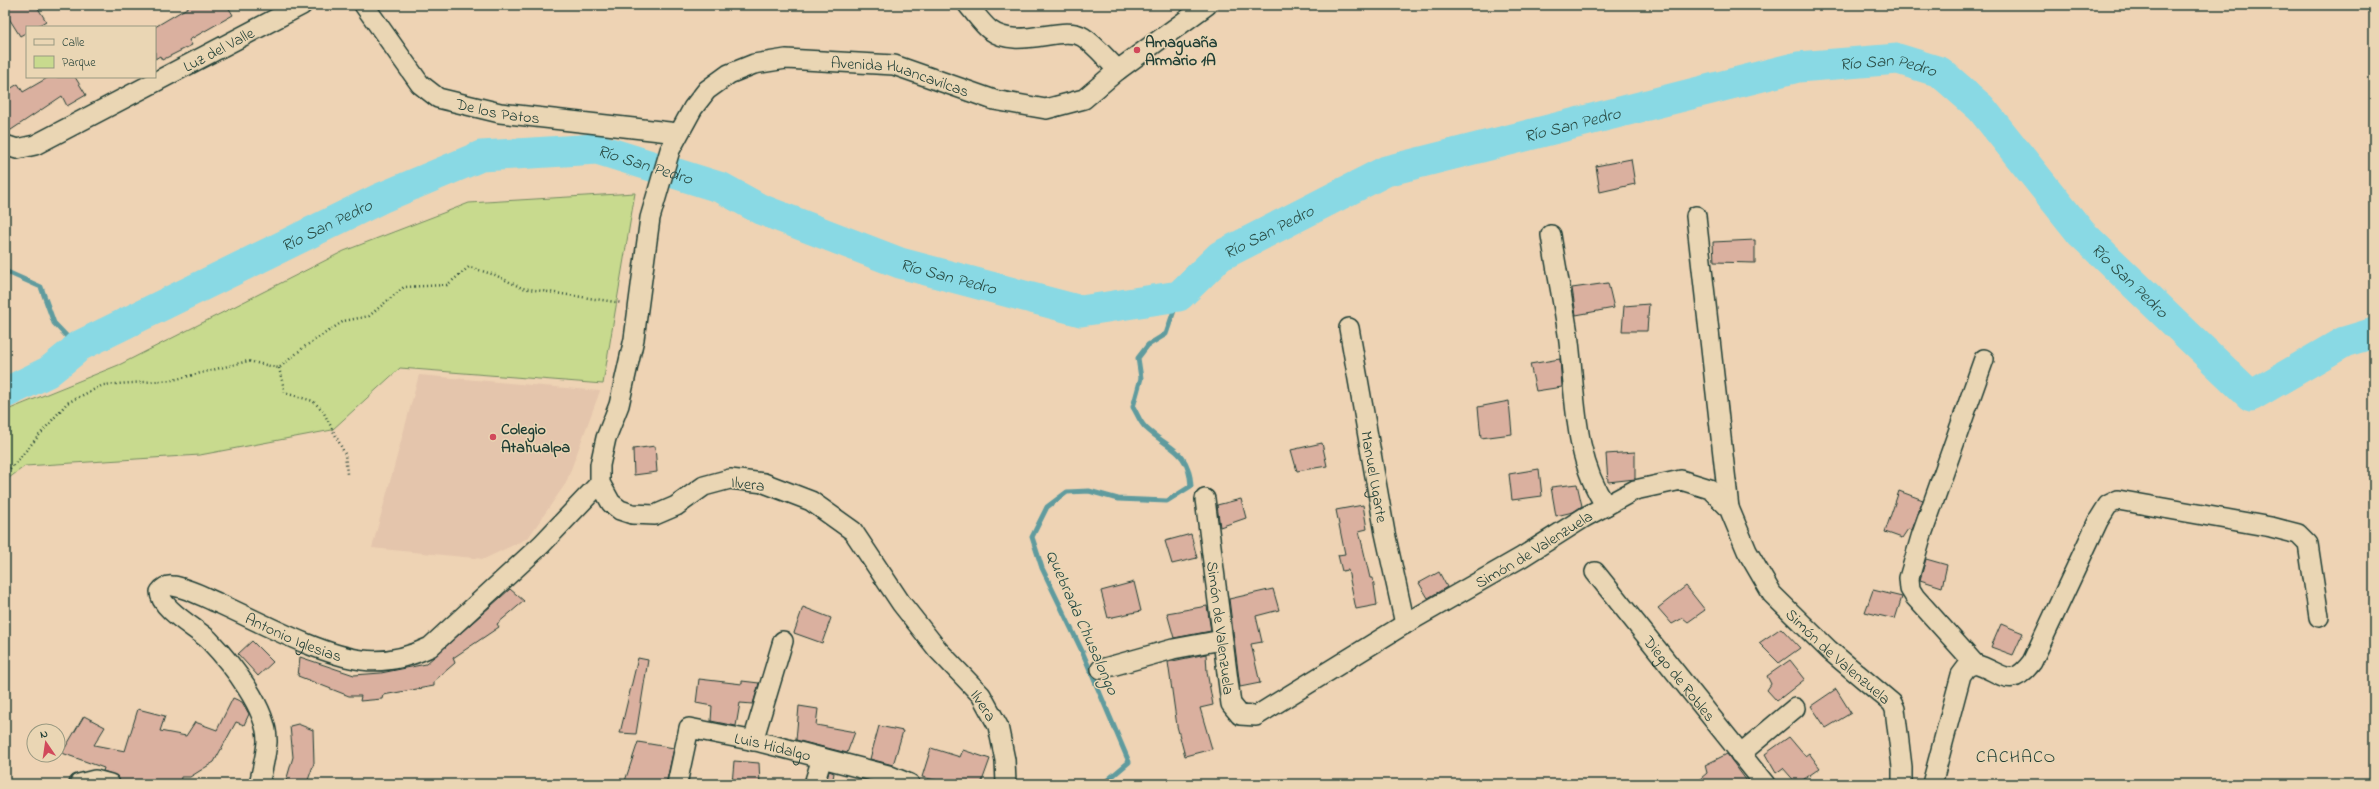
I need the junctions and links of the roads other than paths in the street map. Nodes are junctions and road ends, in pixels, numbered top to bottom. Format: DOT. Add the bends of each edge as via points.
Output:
graph roads {
  1 [pos="302,5"];
  2 [pos="364,5"];
  3 [pos="968,5"];
  4 [pos="1207,5"];
  5 [pos="1118,70"];
  6 [pos="678,133"];
  7 [pos="5,145"];
  8 [pos="1696,216"];
  9 [pos="1551,235"];
  10 [pos="1349,328"];
  11 [pos="1984,359"];
  12 [pos="600,483"];
  13 [pos="1204,499"];
  14 [pos="1606,506"];
  15 [pos="1729,508"];
  16 [pos="1595,572"];
  17 [pos="2318,617"];
  18 [pos="1405,624"];
  19 [pos="1222,640"];
  20 [pos="783,641"];
  21 [pos="1975,664"];
  22 [pos="1101,669"];
  23 [pos="1795,708"];
  24 [pos="753,741"];
  25 [pos="1740,754"];
  26 [pos="822,758"];
  27 [pos="79,784"];
  28 [pos="110,784"];
  29 [pos="259,784"];
  30 [pos="677,784"];
  31 [pos="814,784"];
  32 [pos="910,784"];
  33 [pos="1006,784"];
  34 [pos="1765,784"];
  35 [pos="1902,784"];
  36 [pos="1932,784"];
  1 -- 7 [label="street, Luz del Valle" via="35,145 17,149"];
  2 -- 6 [label="street, De los Patos" via="420,84 438,98 500,113"];
  3 -- 5 [label="street" via="991,31 1011,38 1036,39 1072,33 1082,37"];
  4 -- 5 [label="street, Avenida Huancavilcas"];
  5 -- 6 [label="street, Avenida Huancavilcas" via="1084,99 1046,109 994,100 894,65 786,59 754,64 729,74 707,90"];
  6 -- 12 [label="street, Avenida Huancavilcas" via="670,150 650,218 634,339 619,405 606,438 600,465"];
  8 -- 15 [label="street"];
  9 -- 14 [label="street" via="1568,335 1582,450 1594,488"];
  10 -- 18 [label="street, Manuel Ugarte" via="1385,533"];
  11 -- 21 [label="street" via="1909,578 1910,589 1915,597"];
  12 -- 29 [label="street, Antonio Iglesias" via="542,544 430,647 414,655 362,660 332,653 198,594 171,586 164,588 160,592 163,603 209,640 252,694 262,714 267,741"];
  12 -- 33 [label="street, Ilvera" via="611,503 620,510 632,514 655,515 676,506 704,486 730,479 764,483 811,501 853,530 901,603 938,650 981,695 998,726 1005,760"];
  13 -- 19 [label="street, Simón de Valenzuela"];
  14 -- 15 [label="street, Simón de Valenzuela" via="1635,490 1680,480 1710,489"];
  14 -- 18 [label="street, Simón de Valenzuela"];
  15 -- 35 [label="street, Simón de Valenzuela" via="1748,551 1772,594 1829,650 1892,703 1895,709"];
  16 -- 25 [label="street, Diego de Robles"];
  17 -- 21 [label="street" via="2308,544 2298,534 2118,500 2108,505 2032,662 2024,672 2014,679 2008,679 1989,668"];
  18 -- 19 [label="street, Simón de Valenzuela" via="1256,716 1240,715 1231,704"];
  19 -- 22 [label="street" via="1173,649"];
  20 -- 24 [label="street"];
  21 -- 36 [label="street" via="1967,667 1961,675"];
  23 -- 25 [label="street"];
  24 -- 26 [label="street, Luis Hidalgo"];
  24 -- 30 [label="street, Luis Hidalgo" via="689,728"];
  25 -- 34 [label="street, Diego de Robles"];
  26 -- 31 [label="street"];
  26 -- 32 [label="street, Luis Hidalgo" via="888,775"];
  27 -- 28 [label="street" via="95,780"];
}
